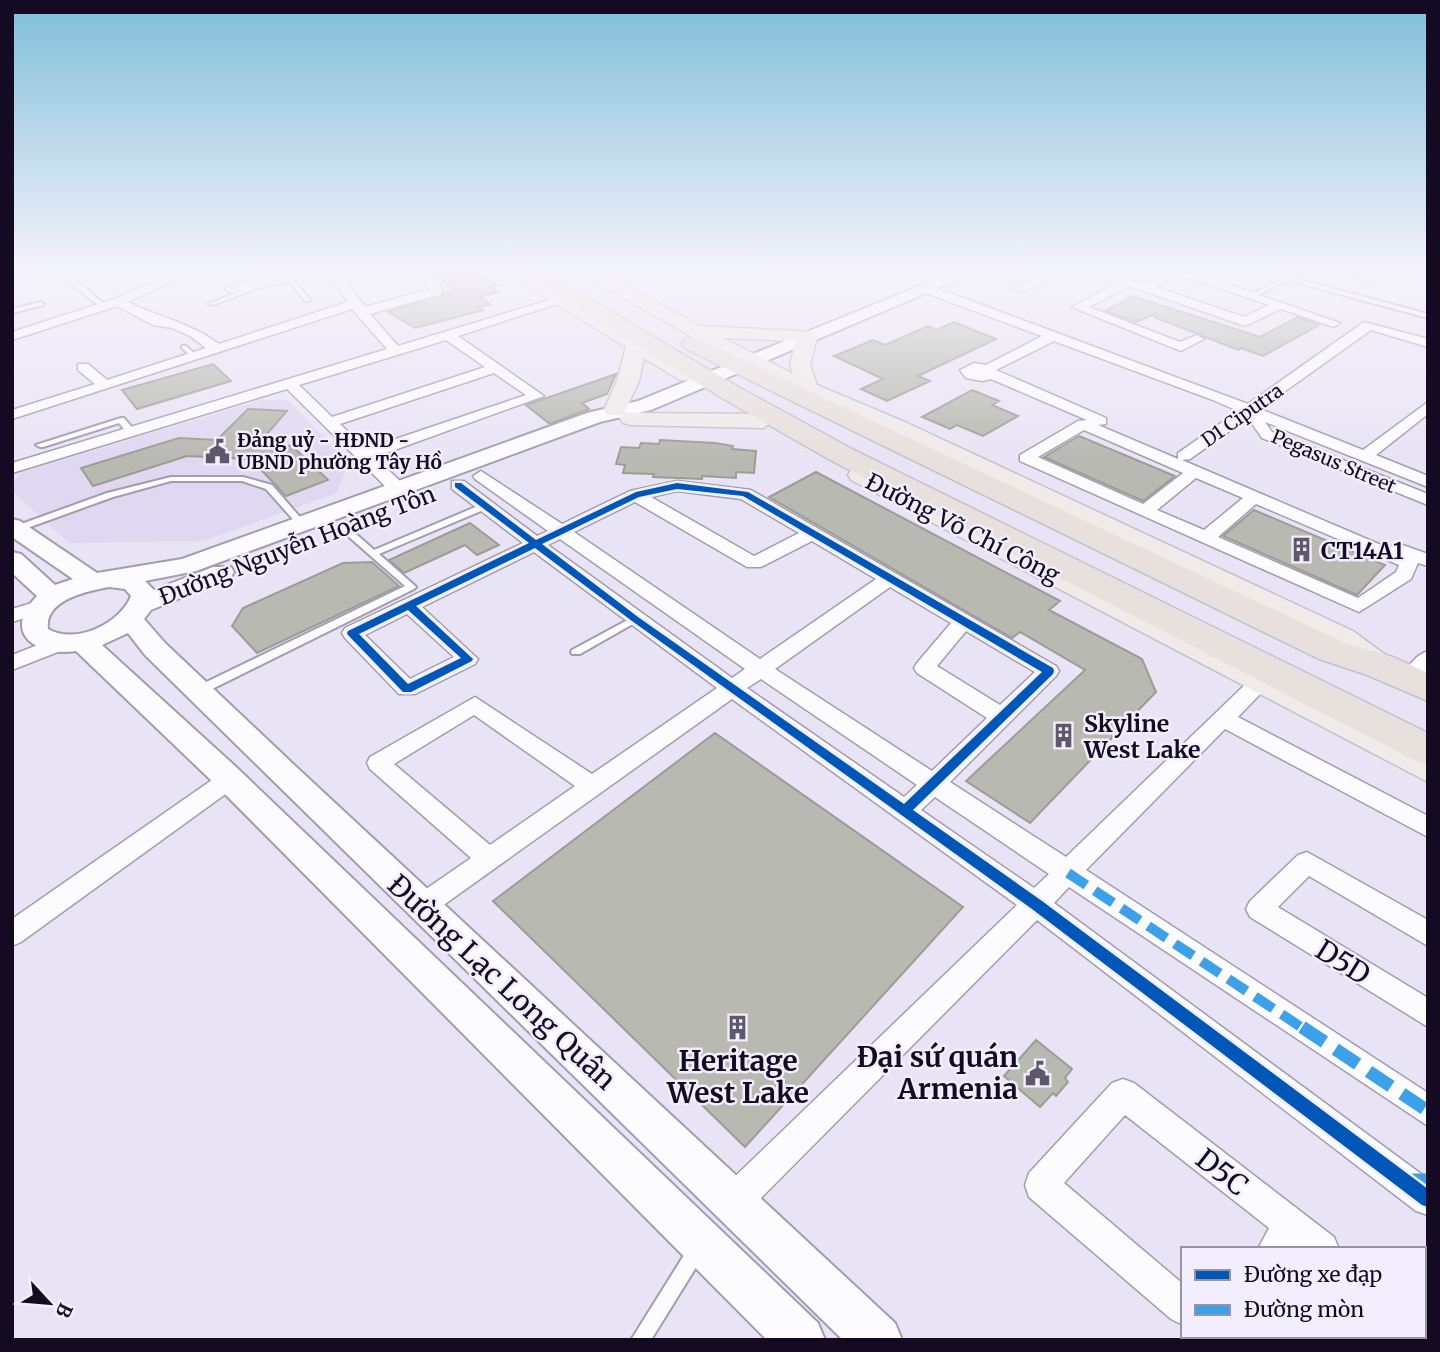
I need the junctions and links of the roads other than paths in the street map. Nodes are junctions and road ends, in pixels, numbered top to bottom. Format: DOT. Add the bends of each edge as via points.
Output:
graph roads {
  1 [pos="193,332"];
  2 [pos="276,332"];
  3 [pos="379,332"];
  4 [pos="461,332"];
  5 [pos="613,332"];
  6 [pos="639,332"];
  7 [pos="689,332"];
  8 [pos="691,332"];
  9 [pos="819,332"];
  10 [pos="1043,332"];
  11 [pos="1143,332"];
  12 [pos="1359,332"];
  13 [pos="1392,332"];
  14 [pos="449,336"];
  15 [pos="1053,336"];
  16 [pos="807,337"];
  17 [pos="703,339"];
  18 [pos="1197,339"];
  19 [pos="1428,343"];
  20 [pos="636,346"];
  21 [pos="217,349"];
  22 [pos="396,352"];
  23 [pos="83,367"];
  24 [pos="674,367"];
  25 [pos="496,368"];
  26 [pos="776,375"];
  27 [pos="727,380"];
  28 [pos="289,384"];
  29 [pos="105,385"];
  30 [pos="808,389"];
  31 [pos="1428,406"];
  32 [pos="15,410"];
  33 [pos="1250,410"];
  34 [pos="630,411"];
  35 [pos="763,421"];
  36 [pos="329,423"];
  37 [pos="131,432"];
  38 [pos="40,445"];
  39 [pos="363,456"];
  40 [pos="1184,456"];
  41 [pos="1364,457"];
  42 [pos="12,468"];
  43 [pos="1193,473"];
  44 [pos="481,476"];
  45 [pos="1428,482"];
  46 [pos="458,485"];
  47 [pos="398,489"];
  48 [pos="1098,490"];
  49 [pos="636,495"];
  50 [pos="1254,498"];
  51 [pos="1428,500"];
  52 [pos="485,506"];
  53 [pos="1071,509"];
  54 [pos="1145,511"];
  55 [pos="301,523"];
  56 [pos="14,527"];
  57 [pos="343,527"];
  58 [pos="560,533"];
  59 [pos="815,533"];
  60 [pos="1206,538"];
  61 [pos="537,544"];
  62 [pos="372,554"];
  63 [pos="12,559"];
  64 [pos="1428,561"];
  65 [pos="891,577"];
  66 [pos="101,580"];
  67 [pos="49,601"];
  68 [pos="410,606"];
  69 [pos="137,612"];
  70 [pos="12,616"];
  71 [pos="635,619"];
  72 [pos="964,620"];
  73 [pos="71,643"];
  74 [pos="576,652"];
  75 [pos="12,663"];
  76 [pos="760,668"];
  77 [pos="1412,673"];
  78 [pos="1260,682"];
  79 [pos="733,687"];
  80 [pos="198,691"];
  81 [pos="1003,717"];
  82 [pos="1224,719"];
  83 [pos="1428,750"];
  84 [pos="1428,769"];
  85 [pos="230,779"];
  86 [pos="934,784"];
  87 [pos="592,786"];
  88 [pos="906,810"];
  89 [pos="1428,827"];
  90 [pos="489,859"];
  91 [pos="1068,873"];
  92 [pos="1037,905"];
  93 [pos="422,906"];
  94 [pos="12,934"];
  95 [pos="1428,934"];
  96 [pos="1427,1011"];
  97 [pos="1428,1111"];
  98 [pos="1419,1186"];
  99 [pos="734,1201"];
  100 [pos="1283,1237"];
  101 [pos="702,1242"];
  102 [pos="1316,1247"];
  103 [pos="1181,1305"];
  104 [pos="640,1340"];
  105 [pos="801,1340"];
  106 [pos="878,1340"];
  1 -- 21 [label="street"];
  2 -- 21 [label="street"];
  3 -- 22 [label="street"];
  4 -- 14 [label="street"];
  5 -- 20 [label="main road"];
  6 -- 27 [label="highway, Đường Võ Chí Công"];
  7 -- 17 [label="highway, Đường Võ Chí Công"];
  8 -- 17 [label="main road, Đường Võ Chí Công"];
  9 -- 16 [label="main road, Đường Nguyễn Hoàng Tôn"];
  10 -- 15 [label="street, Pegasus Street"];
  11 -- 18 [label="street" via="1181,347"];
  12 -- 33 [label="street, D1 Ciputra"];
  13 -- 19 [label="street, D1 Ciputra"];
  14 -- 22 [label="street"];
  14 -- 25 [label="street"];
  15 -- 33 [label="street, Pegasus Street"];
  15 -- 40 [label="street" via="989,371"];
  16 -- 17 [label="main road"];
  16 -- 27 [label="main road, Đường Nguyễn Hoàng Tôn"];
  16 -- 30 [label="main road" via="800,365"];
  17 -- 27 [label="highway, Đường Võ Chí Công"];
  20 -- 24 [label="main road"];
  20 -- 34 [label="main road" via="628,379"];
  21 -- 29 [label="street" via="189,351"];
  22 -- 28 [label="street"];
  23 -- 29 [label="street"];
  24 -- 27 [label="highway"];
  25 -- 36 [label="street"];
  25 -- 39 [label="street" via="537,396"];
  26 -- 27 [label="highway"];
  26 -- 30 [label="main road, Đường Võ Chí Công"];
  27 -- 34 [label="main road, Đường Nguyễn Hoàng Tôn"];
  27 -- 35 [label="main road, Đường Võ Chí Công"];
  27 -- 77 [label="highway, Đường Võ Chí Công" via="1332,652"];
  27 -- 83 [label="highway, Đường Võ Chí Công" via="842,455"];
  28 -- 36 [label="street"];
  28 -- 37 [label="street"];
  29 -- 32 [label="street"];
  30 -- 53 [label="main road, Đường Võ Chí Công"];
  31 -- 41 [label="street"];
  33 -- 40 [label="street, D1 Ciputra"];
  33 -- 41 [label="street, Pegasus Street"];
  33 -- 51 [label="street, Pegasus Street" via="1267,435"];
  34 -- 35 [label="main road"];
  34 -- 44 [label="main road, Đường Nguyễn Hoàng Tôn"];
  34 -- 47 [label="main road, Đường Nguyễn Hoàng Tôn"];
  35 -- 78 [label="main road, Đường Võ Chí Công"];
  36 -- 39 [label="street"];
  37 -- 38 [label="lane" via="121,420"];
  37 -- 42 [label="street"];
  39 -- 47 [label="street"];
  40 -- 64 [label="street"];
  41 -- 45 [label="street, Pegasus Street"];
  43 -- 48 [label="street" via="1083,424 1026,458"];
  43 -- 50 [label="street"];
  43 -- 54 [label="street"];
  44 -- 46 [label="main road, Đường Nguyễn Hoàng Tôn"];
  44 -- 58 [label="street"];
  46 -- 52 [label="street"];
  46 -- 57 [label="main road, Đường Nguyễn Hoàng Tôn"];
  47 -- 55 [label="main road, Đường Nguyễn Hoàng Tôn"];
  48 -- 53 [label="street"];
  48 -- 54 [label="street"];
  49 -- 58 [label="street"];
  49 -- 59 [label="street" via="677,486 728,490 762,501"];
  49 -- 59 [label="street" via="754,563"];
  50 -- 60 [label="street"];
  50 -- 60 [label="street" via="1409,563 1404,575 1359,606"];
  52 -- 61 [label="street"];
  52 -- 62 [label="lane"];
  53 -- 77 [label="main road, Đường Võ Chí Công"];
  54 -- 60 [label="street"];
  55 -- 56 [label="lane" via="269,487 243,479 171,479"];
  55 -- 66 [label="main road, Đường Nguyễn Hoàng Tôn" via="187,565"];
  56 -- 66 [label="main road"];
  57 -- 62 [label="lane"];
  57 -- 69 [label="main road, Đường Nguyễn Hoàng Tôn"];
  58 -- 61 [label="street"];
  58 -- 76 [label="street"];
  59 -- 65 [label="street"];
  61 -- 68 [label="street"];
  61 -- 71 [label="street"];
  62 -- 80 [label="lane" via="411,587"];
  63 -- 67 [label="main road"];
  65 -- 72 [label="street"];
  65 -- 76 [label="street"];
  66 -- 67 [label="main road, Đường Nguyễn Hoàng Tôn"];
  66 -- 69 [label="main road, Đường Lạc Long Quân" via="141,588"];
  67 -- 70 [label="street"];
  67 -- 73 [label="main road, Đường Lạc Long Quân" via="34,621 34,630 39,637"];
  68 -- 68 [label="street" via="352,633 407,689 468,659"];
  69 -- 73 [label="main road, Đường Nguyễn Hoàng Tôn" via="117,629"];
  69 -- 80 [label="main road, Đường Lạc Long Quân"];
  71 -- 74 [label="lane"];
  71 -- 79 [label="street"];
  72 -- 81 [label="street" via="924,668"];
  72 -- 81 [label="street" via="1049,671"];
  73 -- 75 [label="street"];
  73 -- 85 [label="main road, Đường Lạc Long Quân"];
  76 -- 79 [label="street"];
  76 -- 86 [label="street"];
  78 -- 82 [label="street"];
  78 -- 84 [label="main road, Đường Võ Chí Công"];
  79 -- 87 [label="street"];
  79 -- 88 [label="street"];
  80 -- 93 [label="main road, Đường Lạc Long Quân"];
  81 -- 86 [label="street"];
  82 -- 89 [label="street"];
  82 -- 91 [label="street"];
  85 -- 94 [label="street"];
  85 -- 101 [label="main road, Đường Lạc Long Quân"];
  86 -- 88 [label="street"];
  86 -- 91 [label="street"];
  87 -- 90 [label="street"];
  87 -- 90 [label="street" via="475,705 378,763"];
  88 -- 92 [label="street"];
  90 -- 93 [label="street"];
  91 -- 92 [label="street"];
  91 -- 97 [label="street"];
  92 -- 98 [label="street"];
  92 -- 99 [label="street"];
  93 -- 99 [label="main road, Đường Lạc Long Quân"];
  95 -- 96 [label="street, D5D" via="1307,862 1259,909"];
  99 -- 106 [label="main road, Đường Lạc Long Quân"];
  100 -- 102 [label="street, D5C"];
  100 -- 103 [label="street, D5C" via="1123,1094 1041,1185"];
  101 -- 104 [label="lane"];
  101 -- 105 [label="main road, Đường Lạc Long Quân"];
}
